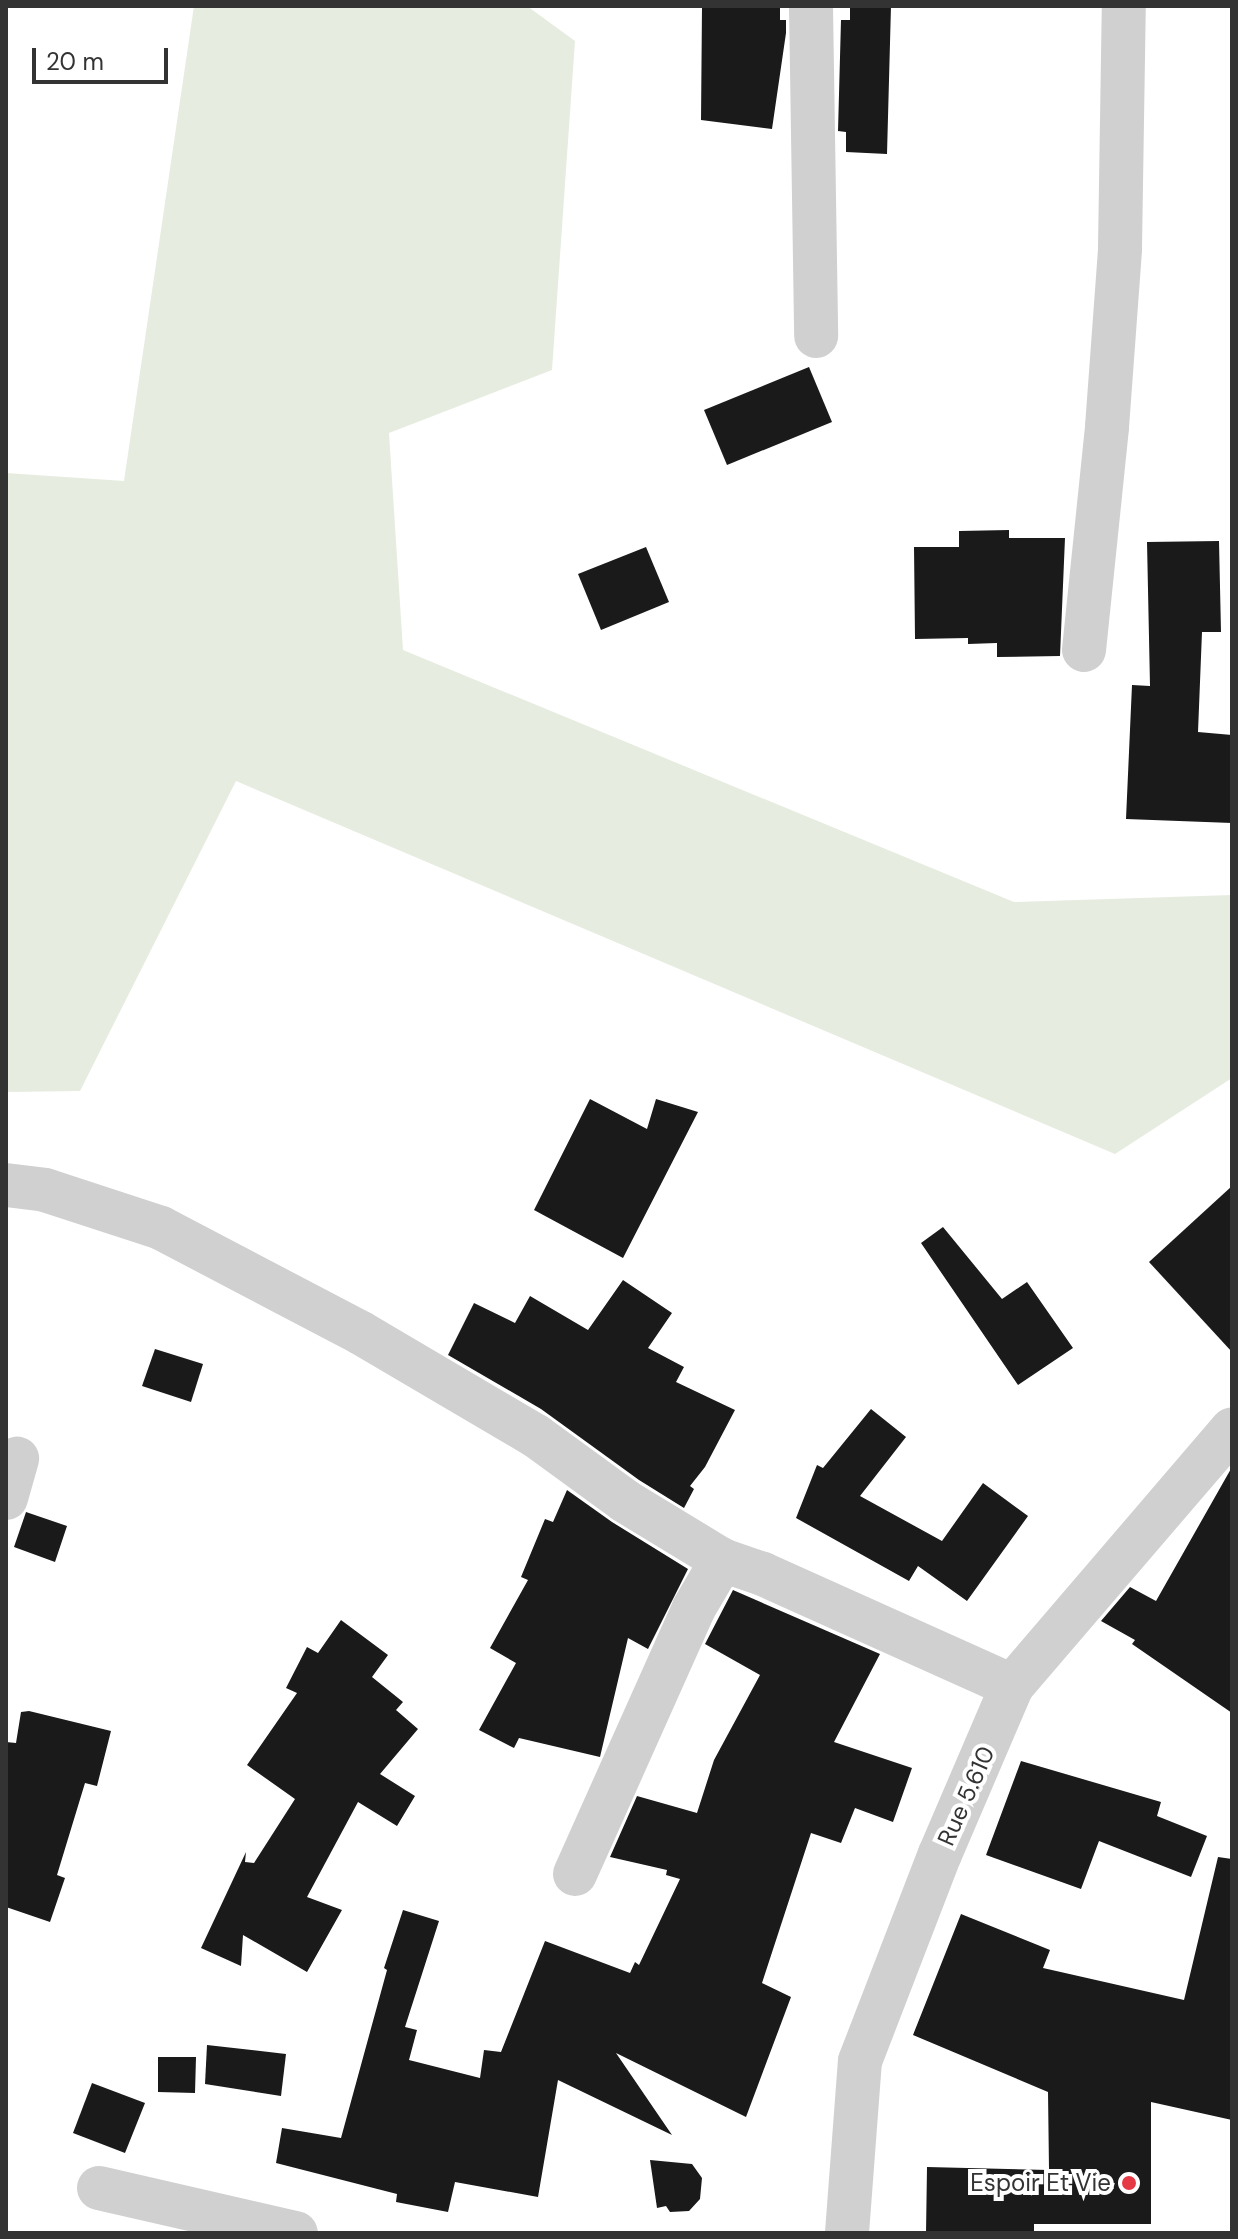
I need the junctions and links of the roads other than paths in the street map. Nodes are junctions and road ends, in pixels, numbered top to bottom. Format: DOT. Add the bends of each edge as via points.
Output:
graph roads {
  1 [pos="811,6"];
  2 [pos="1124,6"];
  3 [pos="816,336"];
  4 [pos="1084,650"];
  5 [pos="6,1185"];
  6 [pos="1232,1429"];
  7 [pos="722,1560"];
  8 [pos="1012,1686"];
  9 [pos="575,1874"];
  10 [pos="99,2188"];
  11 [pos="296,2233"];
  12 [pos="847,2233"];
  1 -- 3 [label="street"];
  2 -- 4 [label="street" via="1120,248"];
  5 -- 7 [label="street" via="45,1190 161,1228 215,1256 361,1333 536,1436 625,1501"];
  6 -- 8 [label="street, Rue 5.610"];
  7 -- 8 [label="street"];
  7 -- 9 [label="street" via="694,1608"];
  8 -- 12 [label="street, Rue 5.610" via="860,2061"];
  10 -- 11 [label="street"];
}
